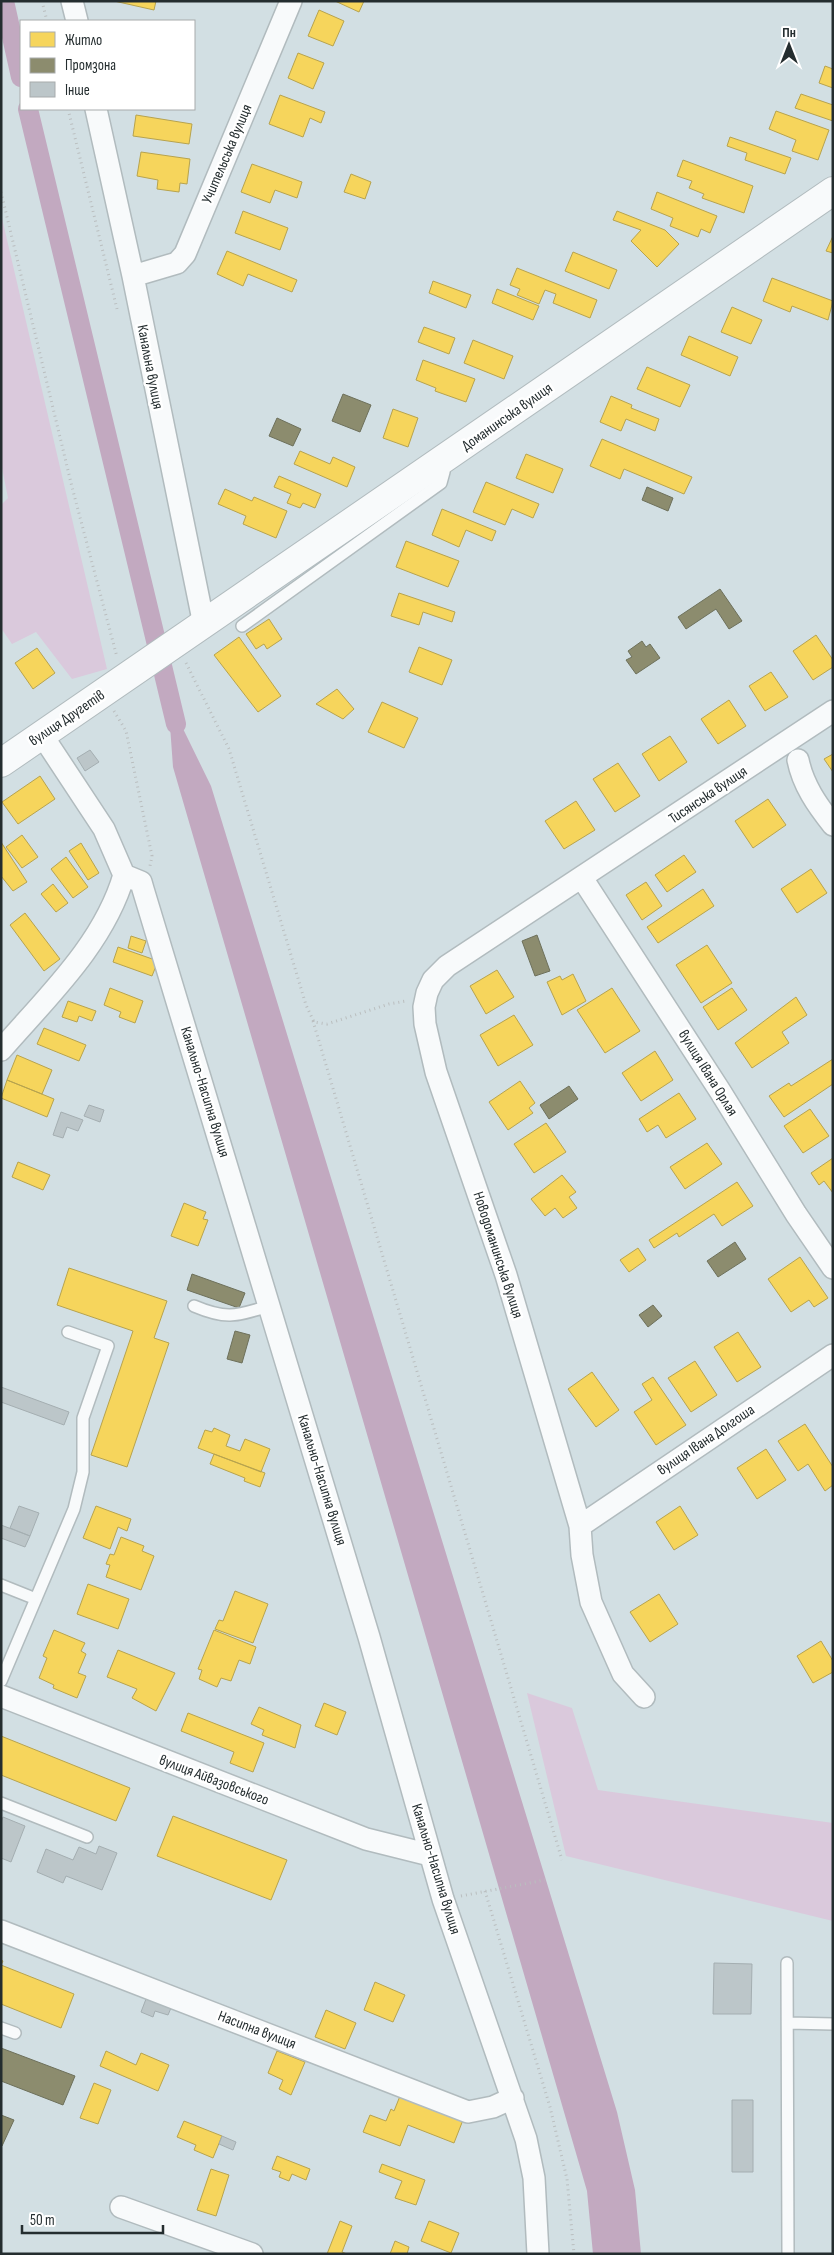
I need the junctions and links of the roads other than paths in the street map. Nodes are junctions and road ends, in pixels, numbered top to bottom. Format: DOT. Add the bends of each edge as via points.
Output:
graph roads {
  1 [pos="72,1"];
  2 [pos="291,1"];
  3 [pos="77,20"];
  4 [pos="96,110"];
  5 [pos="833,191"];
  6 [pos="133,276"];
  7 [pos="439,464"];
  8 [pos="204,625"];
  9 [pos="242,626"];
  10 [pos="183,649"];
  11 [pos="833,711"];
  12 [pos="42,735"];
  13 [pos="798,760"];
  14 [pos="1,763"];
  15 [pos="833,826"];
  16 [pos="582,878"];
  17 [pos="132,879"];
  18 [pos="1,1050"];
  19 [pos="833,1268"];
  20 [pos="194,1306"];
  21 [pos="270,1306"];
  22 [pos="68,1332"];
  23 [pos="833,1355"];
  24 [pos="580,1526"];
  25 [pos="1,1585"];
  26 [pos="36,1599"];
  27 [pos="1,1680"];
  28 [pos="1,1696"];
  29 [pos="644,1697"];
  30 [pos="1,1803"];
  31 [pos="88,1837"];
  32 [pos="430,1855"];
  33 [pos="1,1931"];
  34 [pos="787,1963"];
  35 [pos="788,2023"];
  36 [pos="833,2024"];
  37 [pos="1,2028"];
  38 [pos="14,2033"];
  39 [pos="513,2098"];
  40 [pos="121,2207"];
  41 [pos="252,2254"];
  42 [pos="538,2254"];
  43 [pos="788,2254"];
  1 -- 3 [label="street"];
  2 -- 6 [label="street, Учительська вулиця" via="186,254 177,262"];
  4 -- 6 [label="street, Канальна вулиця"];
  5 -- 7 [label="main road, Доманинська вулиця"];
  6 -- 8 [label="street, Канальна вулиця"];
  7 -- 8 [label="main road, Доманинська вулиця"];
  7 -- 9 [label="lane" via="444,472 441,483"];
  8 -- 10 [label="main road, Доманинська вулиця"];
  10 -- 12 [label="main road, вулиця Другетів" via="120,682"];
  11 -- 16 [label="street, Тисянська вулиця"];
  12 -- 14 [label="main road, вулиця Другетів"];
  12 -- 17 [label="street, Канально-Насипна вулиця" via="104,829"];
  13 -- 15 [label="street" via="801,776 815,803"];
  16 -- 19 [label="street, вулиця Івана Орлая"];
  16 -- 24 [label="street, Новодоманинська вулиця" via="447,966 433,980 424,1007 436,1072 506,1275"];
  17 -- 18 [label="street" via="119,890 104,923 84,954"];
  17 -- 21 [label="street, Канально-Насипна вулиця"];
  20 -- 21 [label="lane" via="214,1315 230,1317"];
  21 -- 32 [label="street, Канально-Насипна вулиця"];
  22 -- 26 [label="lane" via="108,1346 83,1418 83,1472 74,1510"];
  23 -- 24 [label="street, вулиця Івана Долгоша"];
  24 -- 29 [label="street, Новодоманинська вулиця" via="591,1602 623,1674"];
  25 -- 26 [label="lane"];
  26 -- 27 [label="lane"];
  28 -- 32 [label="street, вулиця Айвазовського" via="366,1839"];
  30 -- 31 [label="lane"];
  32 -- 39 [label="street, Канально-Насипна вулиця"];
  33 -- 39 [label="street, Насипна вулиця" via="468,2112"];
  34 -- 35 [label="lane"];
  35 -- 36 [label="lane"];
  35 -- 43 [label="lane"];
  37 -- 38 [label="lane"];
  39 -- 42 [label="street, Канально-Насипна вулиця" via="534,2178"];
  40 -- 41 [label="street"];
}
